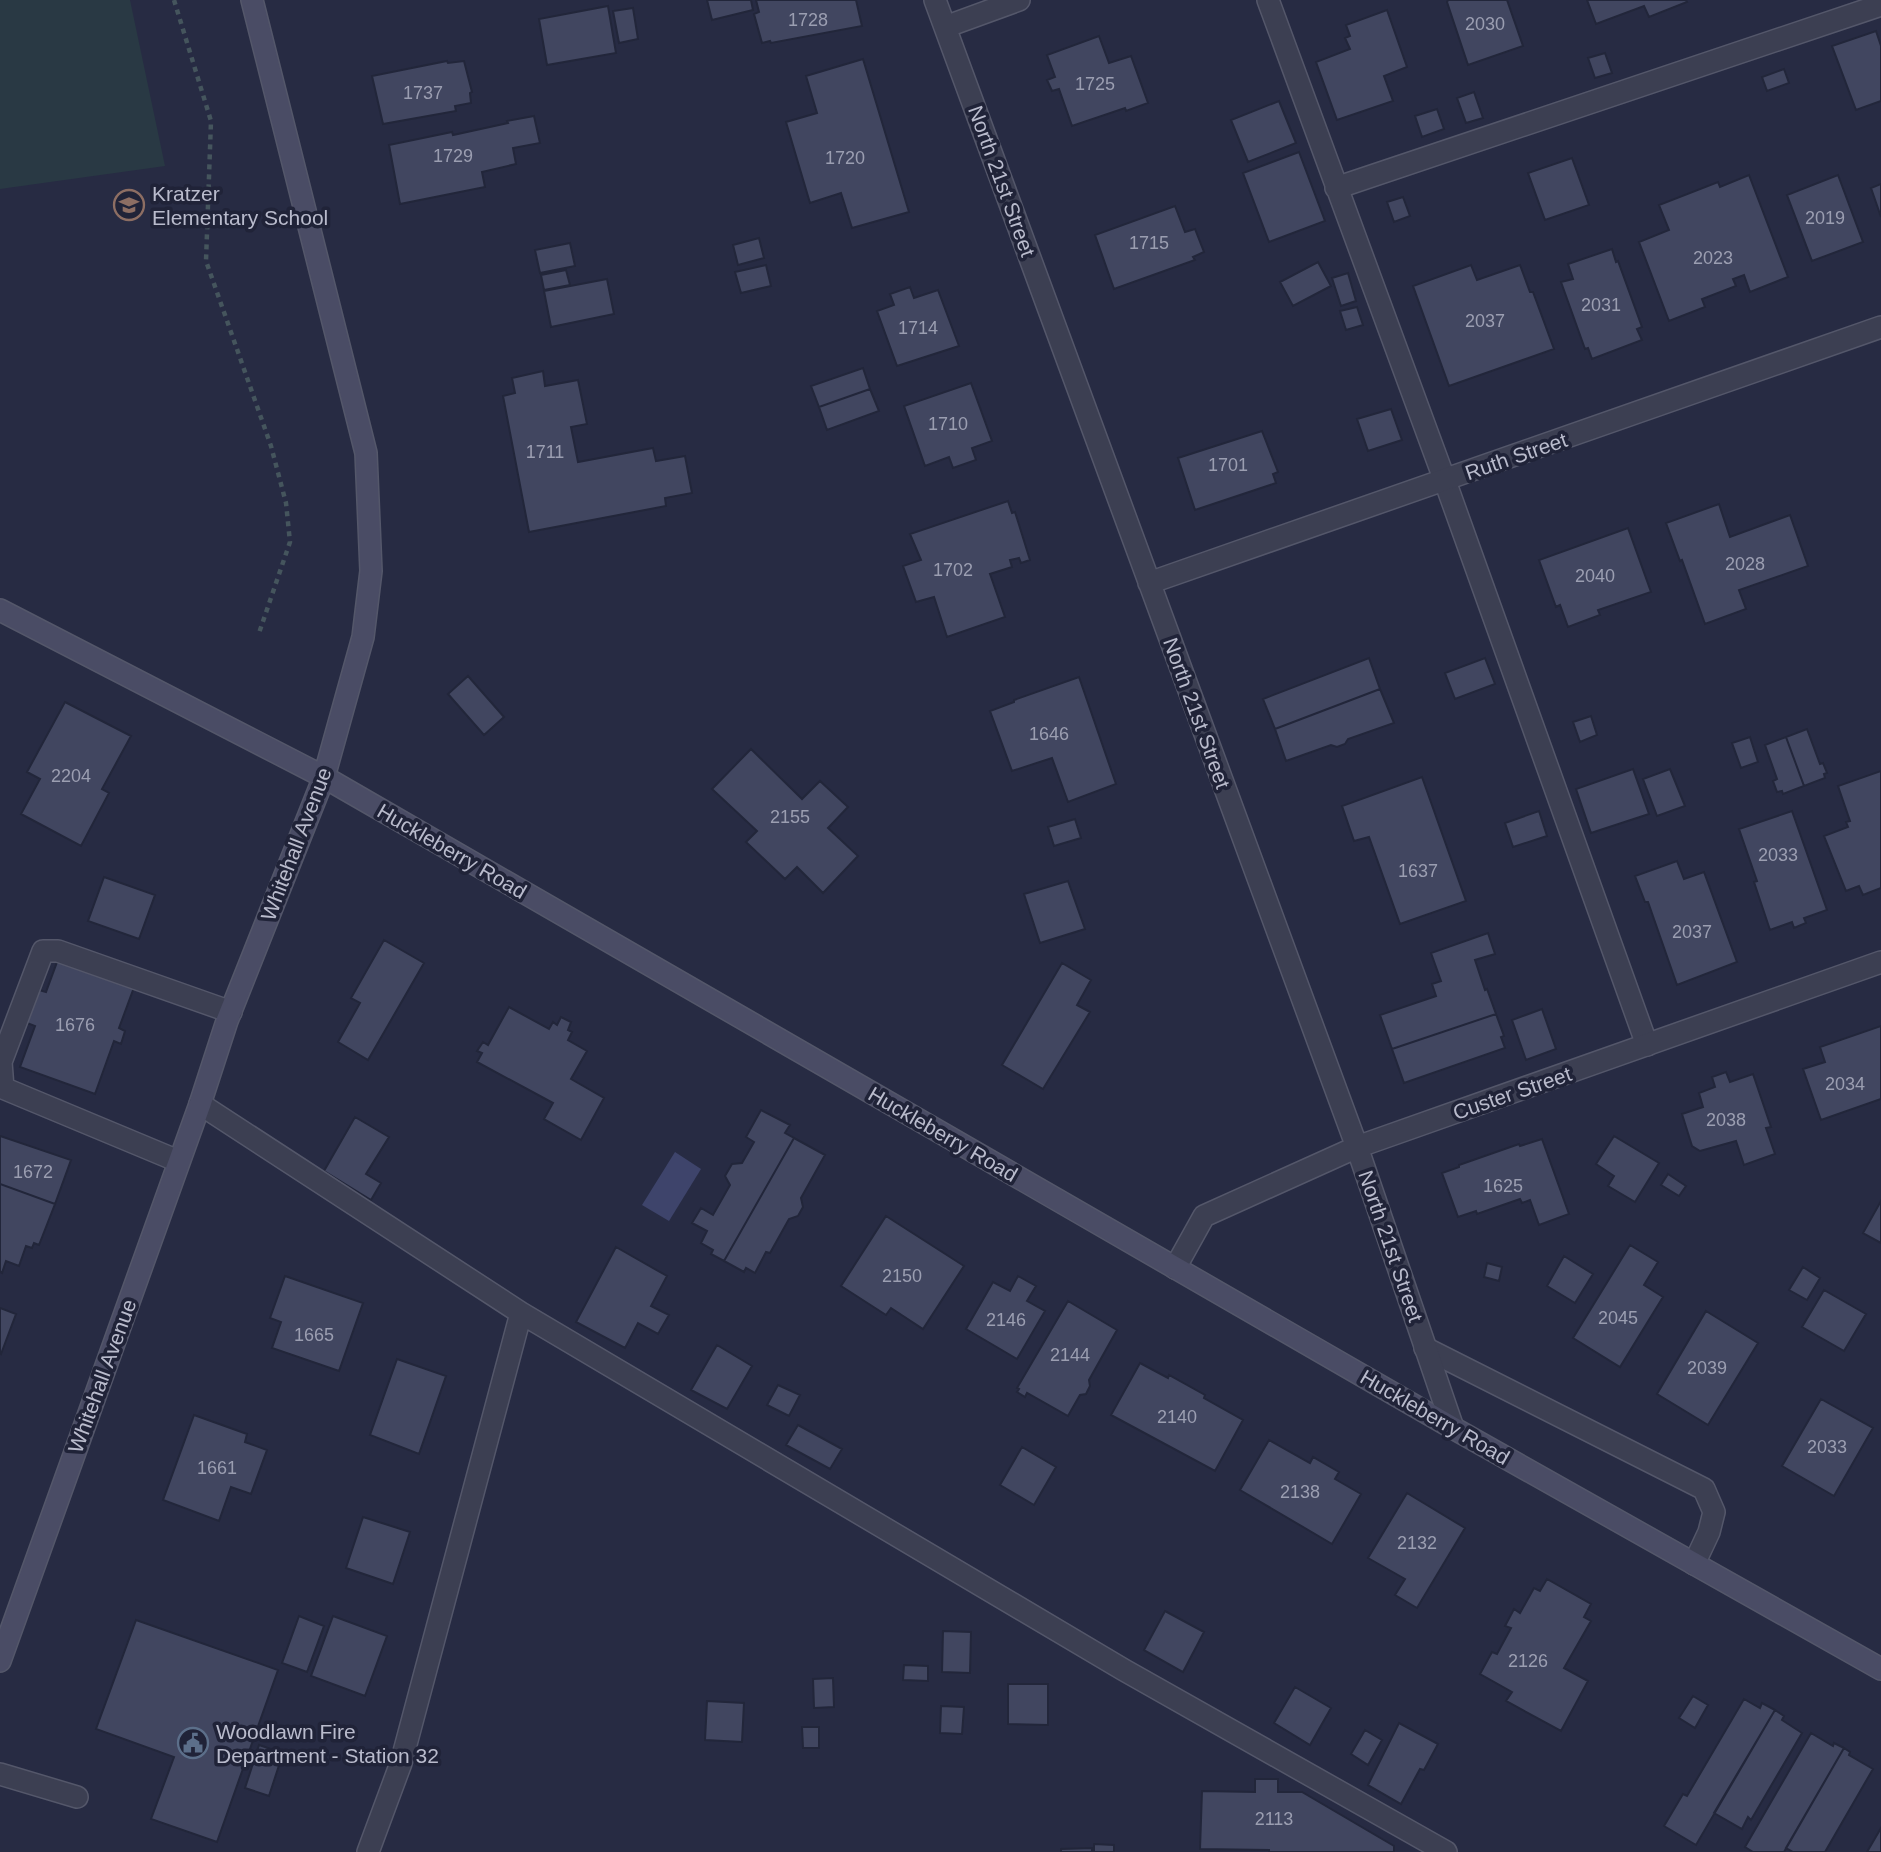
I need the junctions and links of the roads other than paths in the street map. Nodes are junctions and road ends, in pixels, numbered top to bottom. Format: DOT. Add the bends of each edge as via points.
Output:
graph roads {
  1 [pos="252,0"];
  2 [pos="935,0"];
  3 [pos="1019,0"];
  4 [pos="1268,0"];
  5 [pos="1881,5"];
  6 [pos="945,27"];
  7 [pos="1336,188"];
  8 [pos="1881,327"];
  9 [pos="1445,481"];
  10 [pos="1149,583"];
  11 [pos="0,610"];
  12 [pos="324,777"];
  13 [pos="1881,962"];
  14 [pos="231,1012"];
  15 [pos="1647,1045"];
  16 [pos="200,1104"];
  17 [pos="1357,1147"];
  18 [pos="178,1161"];
  19 [pos="1175,1268"];
  20 [pos="521,1313"];
  21 [pos="1425,1348"];
  22 [pos="1453,1428"];
  23 [pos="1694,1564"];
  24 [pos="1,1653"];
  25 [pos="1881,1669"];
  26 [pos="0,1774"];
  27 [pos="77,1797"];
  28 [pos="368,1852"];
  29 [pos="1446,1852"];
  1 -- 12 [label="street, Whitehall Avenue" via="366,453 371,571 363,637"];
  2 -- 6 [label="street, North 21st Street"];
  3 -- 6 [label="street"];
  4 -- 7 [label="street"];
  5 -- 7 [label="street"];
  6 -- 10 [label="street, North 21st Street"];
  7 -- 9 [label="street"];
  8 -- 9 [label="street, Ruth Street"];
  9 -- 10 [label="street, Ruth Street"];
  9 -- 15 [label="street"];
  10 -- 17 [label="street, North 21st Street"];
  11 -- 12 [label="street, Huckleberry Road"];
  12 -- 14 [label="street, Whitehall Avenue"];
  12 -- 19 [label="street, Huckleberry Road"];
  13 -- 15 [label="street, Custer Street"];
  14 -- 16 [label="street, Whitehall Avenue"];
  14 -- 18 [label="street" via="58,951 43,951 1,1062 3,1088"];
  15 -- 17 [label="street, Custer Street"];
  16 -- 18 [label="street, Whitehall Avenue"];
  16 -- 20 [label="street"];
  17 -- 19 [label="street, Custer Street" via="1204,1216"];
  17 -- 21 [label="street, North 21st Street"];
  18 -- 24 [label="street, Whitehall Avenue"];
  19 -- 22 [label="street, Huckleberry Road"];
  20 -- 28 [label="street" via="401,1763"];
  20 -- 29 [label="street" via="1124,1670"];
  21 -- 22 [label="street, North 21st Street"];
  21 -- 23 [label="street" via="1704,1489 1714,1512"];
  22 -- 23 [label="street, Huckleberry Road"];
  23 -- 25 [label="street, Huckleberry Road"];
  26 -- 27 [label="street"];
}
